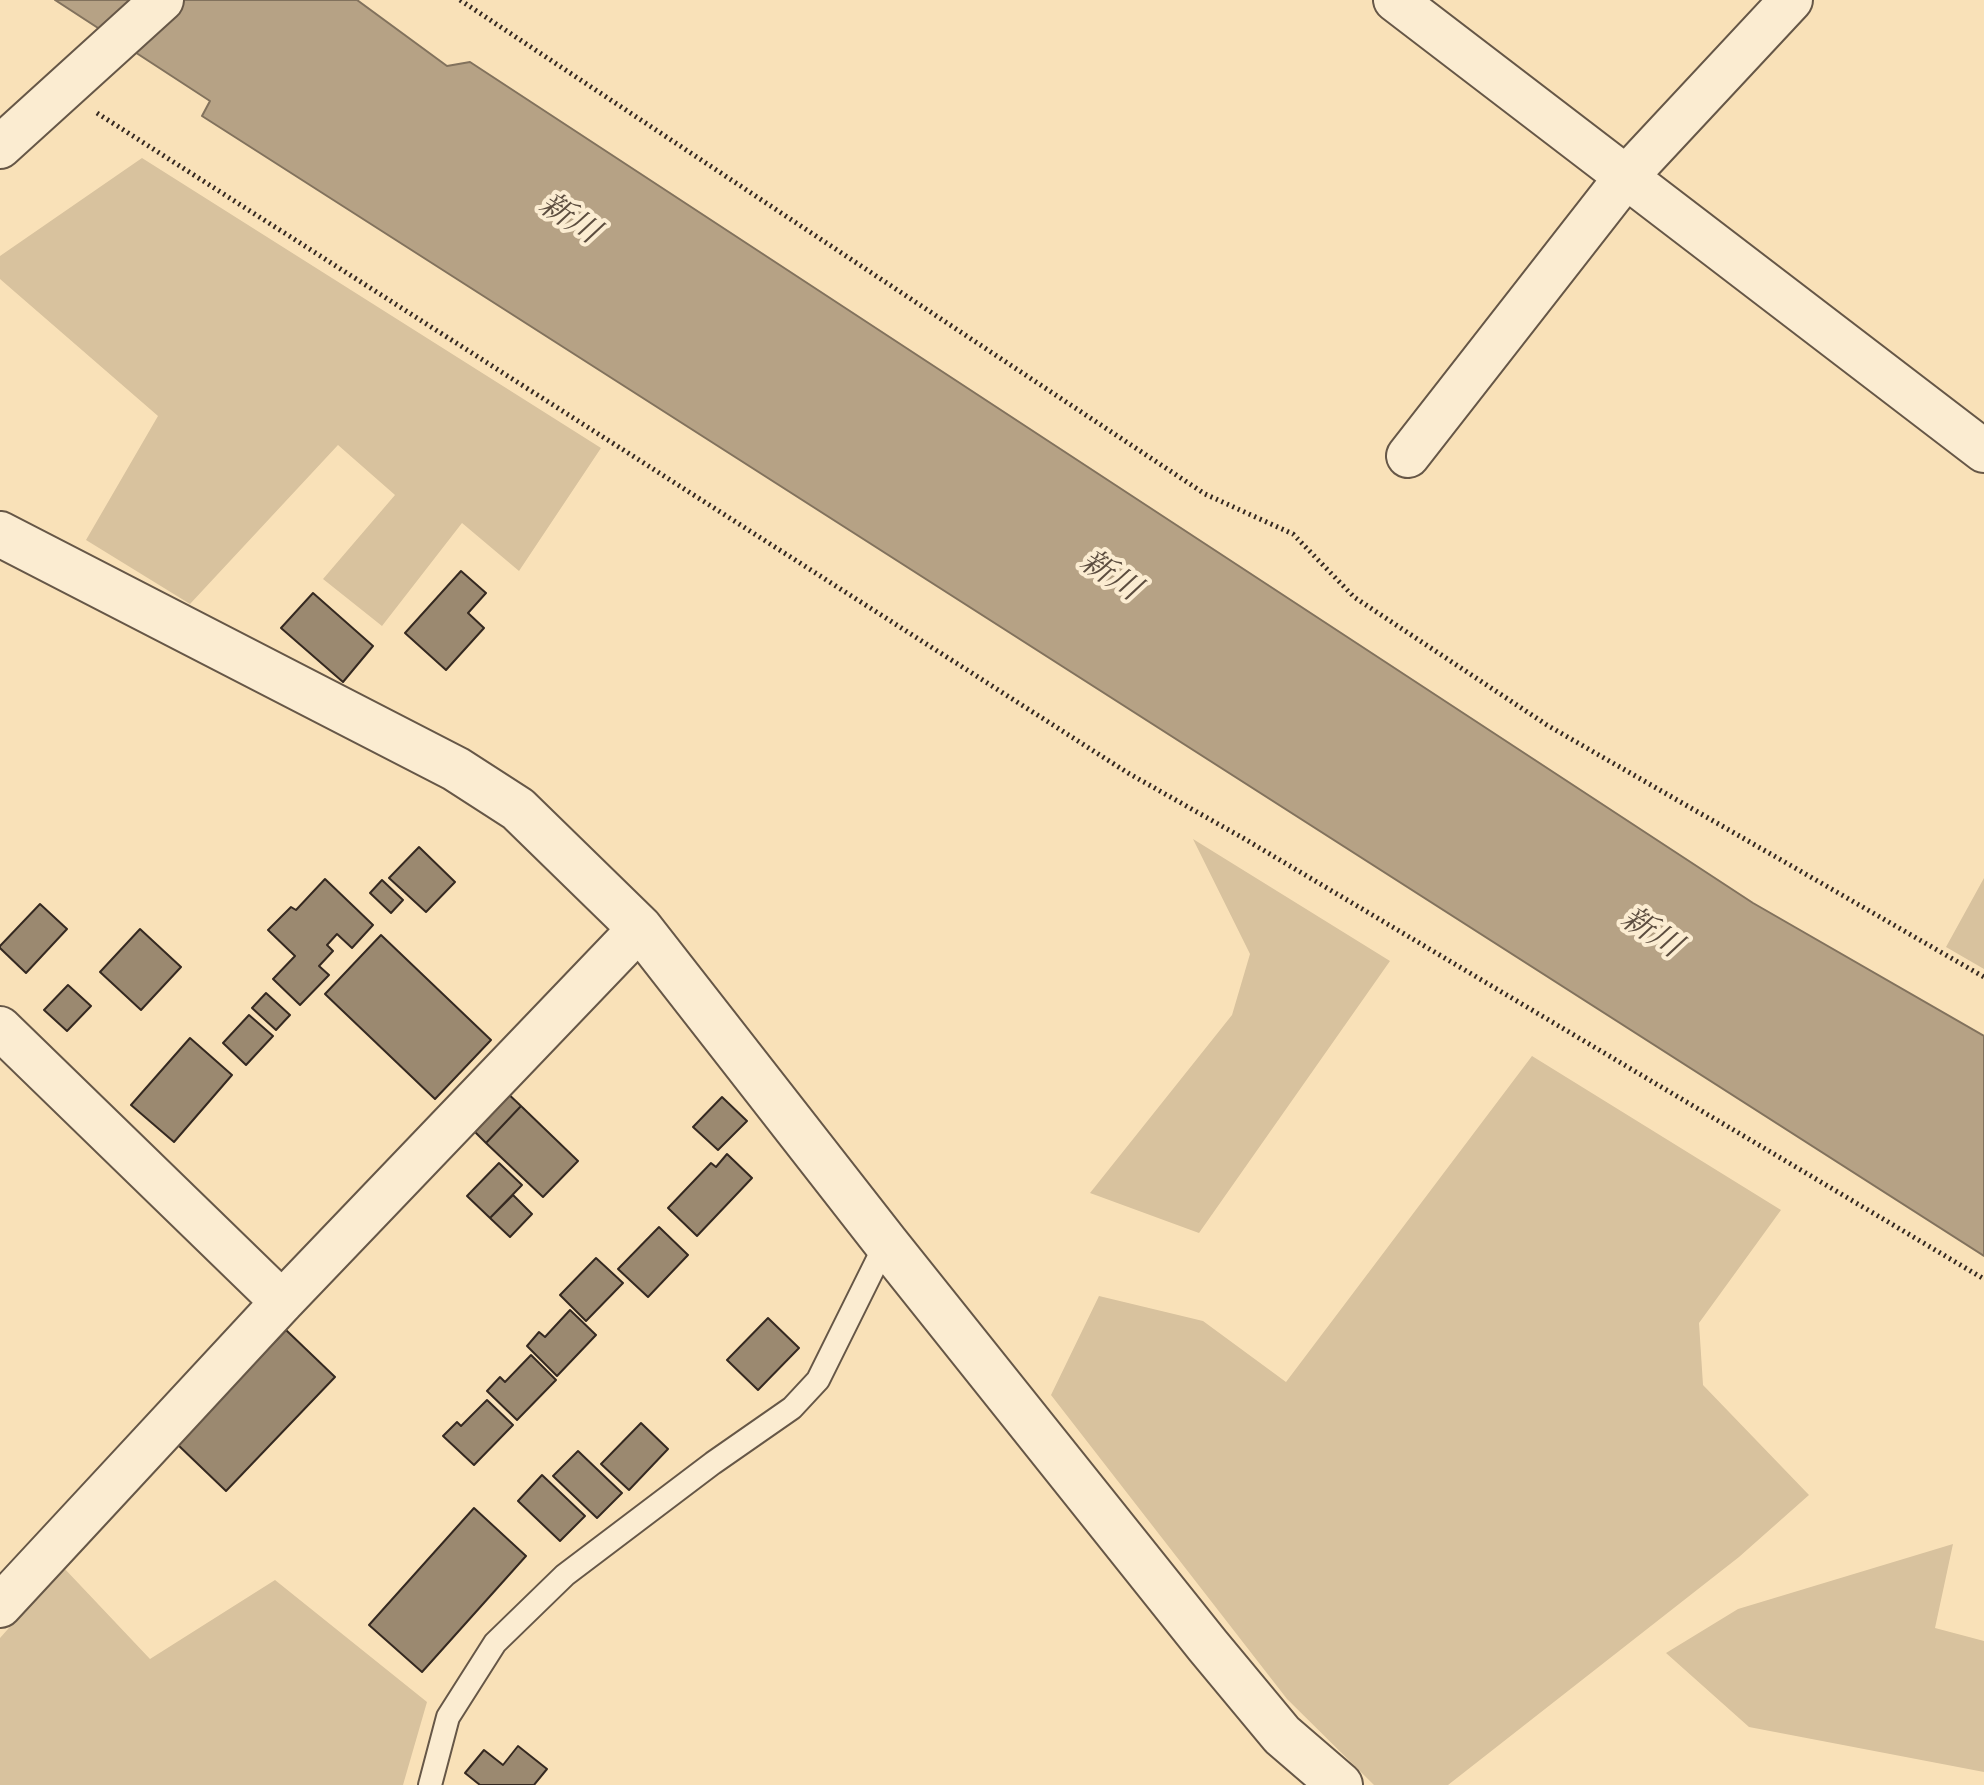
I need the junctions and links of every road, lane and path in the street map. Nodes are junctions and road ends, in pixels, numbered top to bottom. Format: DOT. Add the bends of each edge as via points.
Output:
graph roads {
  1 [pos="162,0"];
  2 [pos="460,0"];
  3 [pos="1395,0"];
  4 [pos="1791,0"];
  5 [pos="62,90"];
  6 [pos="0,147"];
  7 [pos="1625,178"];
  8 [pos="1984,451"];
  9 [pos="1408,456"];
  10 [pos="0,534"];
  11 [pos="640,928"];
  12 [pos="1984,977"];
  13 [pos="0,1028"];
  14 [pos="886,1243"];
  15 [pos="1984,1279"];
  16 [pos="282,1302"];
  17 [pos="0,1606"];
  18 [pos="430,1785"];
  19 [pos="1340,1785"];
  1 -- 5 [label="street"];
  2 -- 12 [label="path" via="1205,494 1293,534 1354,597 1547,725"];
  3 -- 7 [label="street"];
  4 -- 7 [label="street"];
  5 -- 6 [label="street"];
  5 -- 15 [label="path" via="1128,773"];
  7 -- 8 [label="street"];
  7 -- 9 [label="street"];
  10 -- 11 [label="street" via="456,769 518,809"];
  11 -- 14 [label="street"];
  11 -- 16 [label="street"];
  13 -- 16 [label="street"];
  14 -- 18 [label="lane" via="818,1380 792,1408 565,1575 495,1643 448,1717"];
  14 -- 19 [label="street" via="1245,1691 1282,1735"];
  16 -- 17 [label="street"];
}
